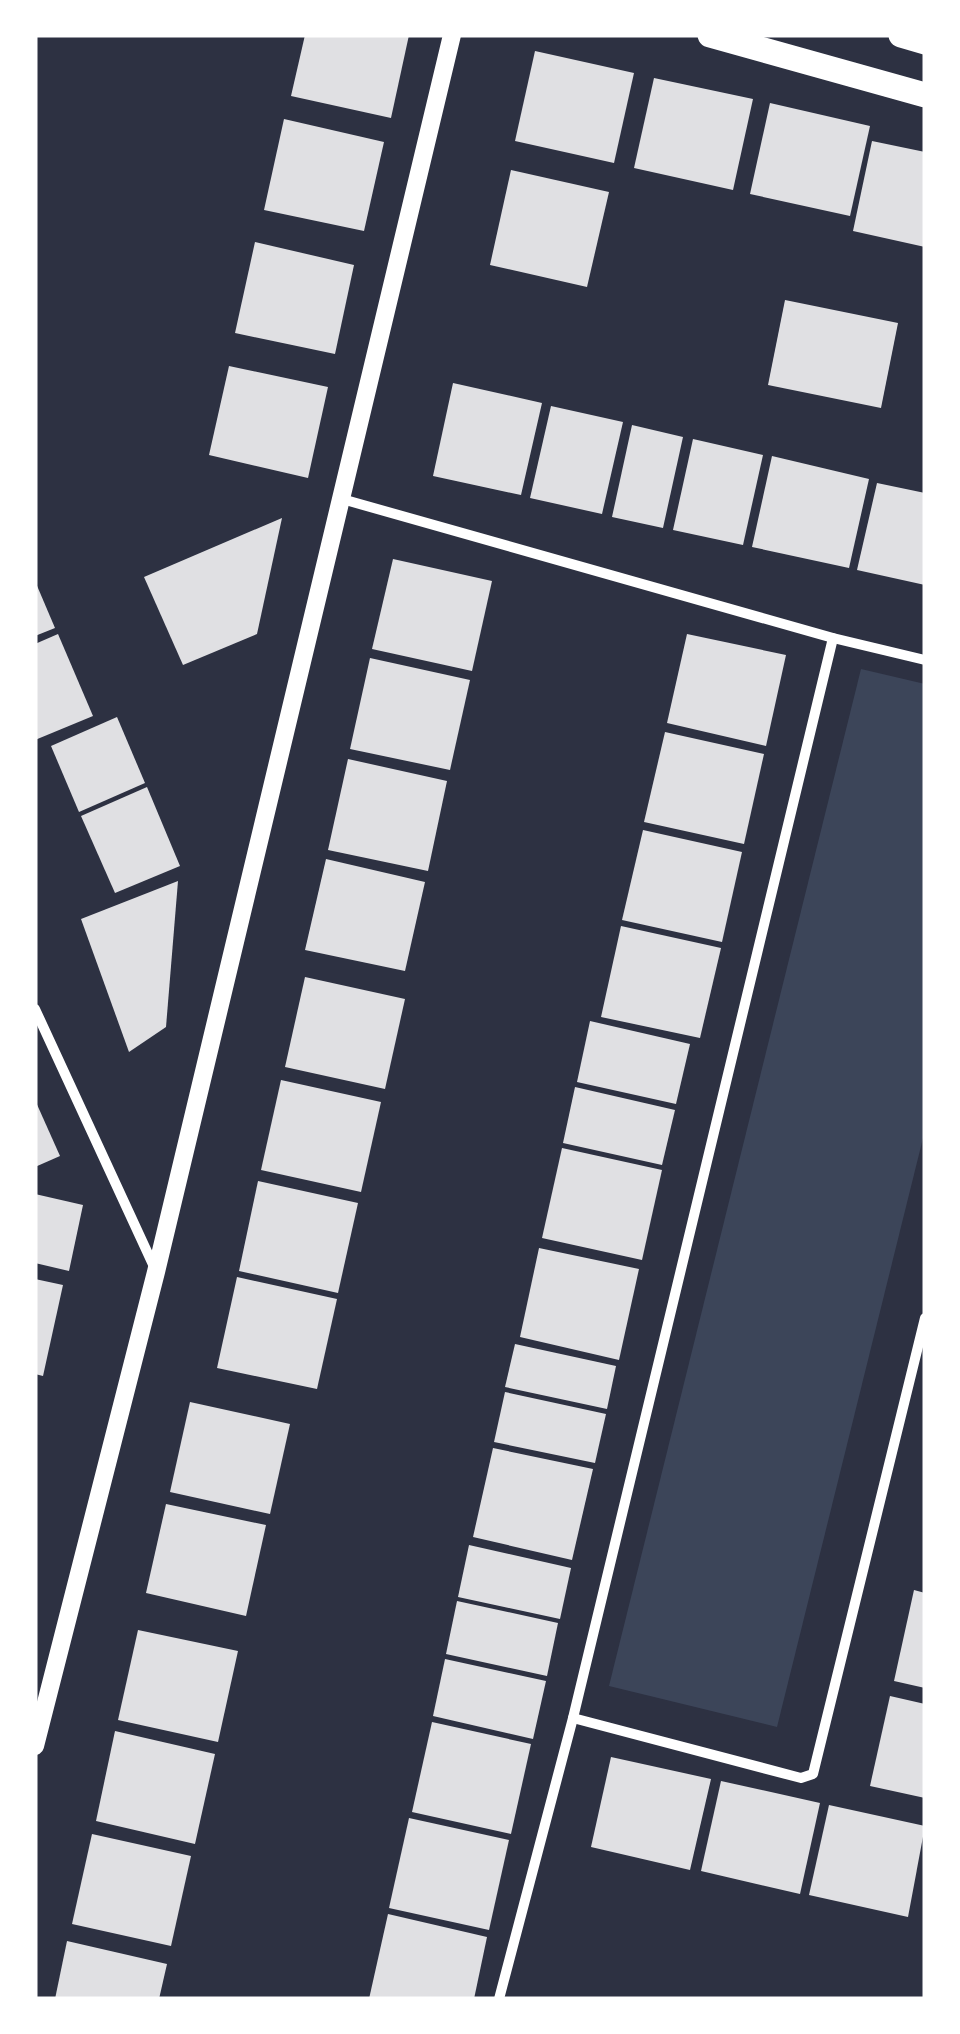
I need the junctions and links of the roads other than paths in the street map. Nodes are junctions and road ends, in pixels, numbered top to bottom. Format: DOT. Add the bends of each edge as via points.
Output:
graph roads {
  1 [pos="452,35"];
  2 [pos="710,35"];
  3 [pos="901,35"];
  4 [pos="925,42"];
  5 [pos="925,95"];
  6 [pos="342,499"];
  7 [pos="834,638"];
  8 [pos="925,660"];
  9 [pos="35,1009"];
  10 [pos="156,1272"];
  11 [pos="925,1318"];
  12 [pos="573,1718"];
  13 [pos="35,1746"];
  14 [pos="499,1999"];
  1 -- 6 [label="street"];
  2 -- 5 [label="main road"];
  3 -- 4 [label="main road"];
  6 -- 7 [label="street"];
  6 -- 10 [label="street"];
  7 -- 8 [label="street"];
  7 -- 12 [label="street"];
  9 -- 10 [label="street"];
  10 -- 13 [label="street"];
  11 -- 12 [label="street" via="814,1774 802,1778"];
  12 -- 14 [label="street"];
}
